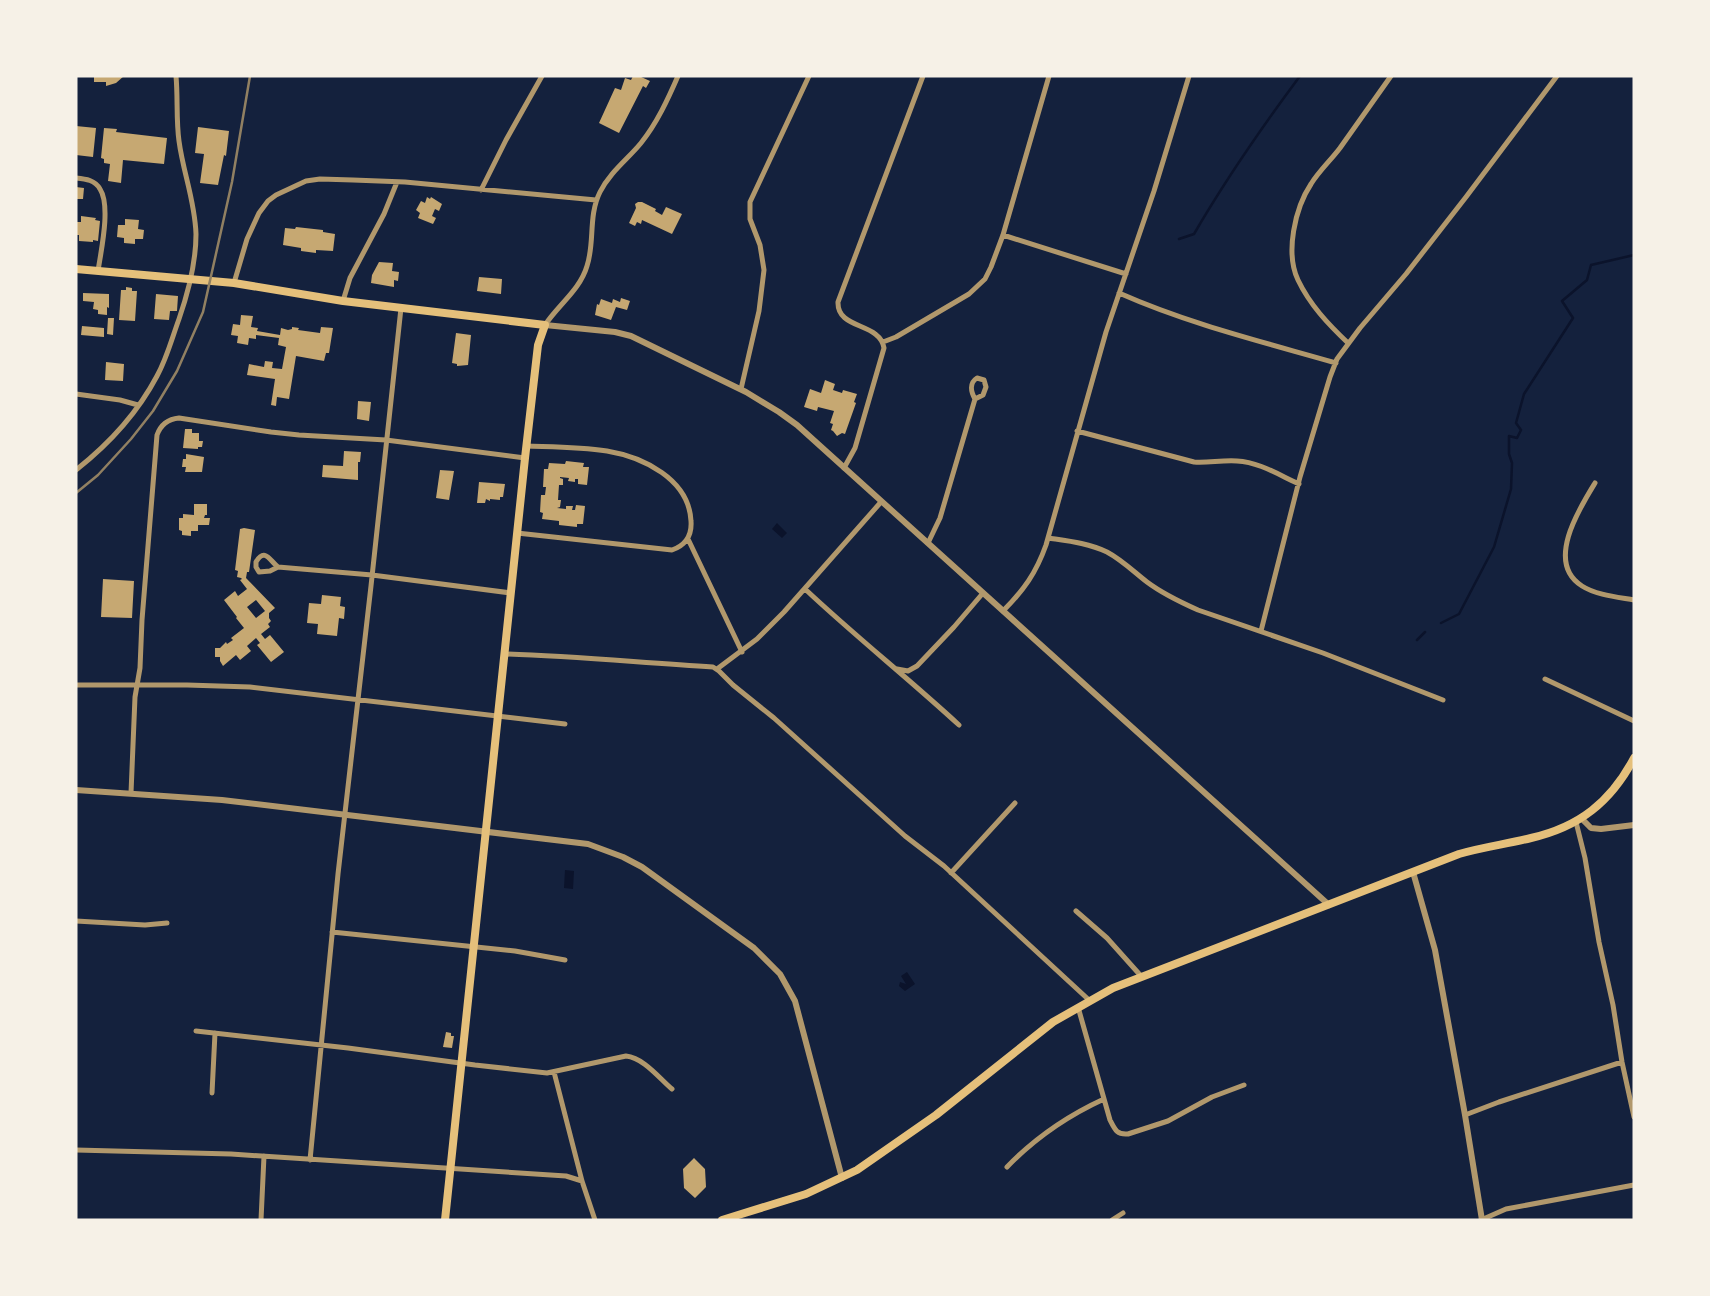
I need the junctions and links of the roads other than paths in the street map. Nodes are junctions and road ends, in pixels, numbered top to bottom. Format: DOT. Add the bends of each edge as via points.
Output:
graph roads {
  1 [pos="176,76"];
  2 [pos="542,76"];
  3 [pos="678,76"];
  4 [pos="809,76"];
  5 [pos="922,76"];
  6 [pos="1049,76"];
  7 [pos="1189,76"];
  8 [pos="1391,76"];
  9 [pos="1557,76"];
  10 [pos="76,178"];
  11 [pos="397,182"];
  12 [pos="481,190"];
  13 [pos="596,200"];
  14 [pos="1004,235"];
  15 [pos="76,269"];
  16 [pos="98,271"];
  17 [pos="1126,274"];
  18 [pos="190,279"];
  19 [pos="234,283"];
  20 [pos="1119,294"];
  21 [pos="343,301"];
  22 [pos="401,308"];
  23 [pos="545,325"];
  24 [pos="883,342"];
  25 [pos="1348,343"];
  26 [pos="1336,363"];
  27 [pos="741,389"];
  28 [pos="76,394"];
  29 [pos="975,399"];
  30 [pos="138,405"];
  31 [pos="1077,431"];
  32 [pos="386,440"];
  33 [pos="526,446"];
  34 [pos="525,458"];
  35 [pos="844,468"];
  36 [pos="76,470"];
  37 [pos="1595,483"];
  38 [pos="1299,484"];
  39 [pos="881,502"];
  40 [pos="517,533"];
  41 [pos="1048,538"];
  42 [pos="688,539"];
  43 [pos="928,543"];
  44 [pos="278,567"];
  45 [pos="372,575"];
  46 [pos="805,589"];
  47 [pos="511,593"];
  48 [pos="983,593"];
  49 [pos="1634,600"];
  50 [pos="1003,611"];
  51 [pos="1261,631"];
  52 [pos="742,652"];
  53 [pos="505,654"];
  54 [pos="717,669"];
  55 [pos="896,669"];
  56 [pos="1545,680"];
  57 [pos="137,684"];
  58 [pos="76,685"];
  59 [pos="358,700"];
  60 [pos="1443,700"];
  61 [pos="498,716"];
  62 [pos="1634,722"];
  63 [pos="565,724"];
  64 [pos="959,724"];
  65 [pos="1634,758"];
  66 [pos="76,790"];
  67 [pos="131,793"];
  68 [pos="1014,803"];
  69 [pos="346,814"];
  70 [pos="1579,820"];
  71 [pos="1634,825"];
  72 [pos="487,832"];
  73 [pos="1413,872"];
  74 [pos="951,873"];
  75 [pos="1329,905"];
  76 [pos="1076,911"];
  77 [pos="76,921"];
  78 [pos="167,923"];
  79 [pos="332,932"];
  80 [pos="474,948"];
  81 [pos="565,960"];
  82 [pos="1142,976"];
  83 [pos="1089,1000"];
  84 [pos="1078,1007"];
  85 [pos="196,1031"];
  86 [pos="215,1033"];
  87 [pos="322,1045"];
  88 [pos="1622,1062"];
  89 [pos="462,1064"];
  90 [pos="554,1072"];
  91 [pos="1244,1085"];
  92 [pos="672,1089"];
  93 [pos="212,1093"];
  94 [pos="1104,1099"];
  95 [pos="1466,1115"];
  96 [pos="1634,1117"];
  97 [pos="76,1150"];
  98 [pos="264,1156"];
  99 [pos="310,1160"];
  100 [pos="1008,1167"];
  101 [pos="450,1169"];
  102 [pos="842,1178"];
  103 [pos="582,1181"];
  104 [pos="1634,1185"];
  105 [pos="1123,1213"];
  106 [pos="1482,1219"];
  107 [pos="261,1220"];
  108 [pos="445,1220"];
  109 [pos="595,1220"];
  110 [pos="722,1220"];
  111 [pos="1112,1220"];
  1 -- 18 [label="street" via="178,139 193,201 196,235"];
  2 -- 12 [label="street"];
  3 -- 13 [label="street" via="653,127 607,180"];
  4 -- 27 [label="street" via="750,202 750,219 764,270 759,311"];
  5 -- 24 [label="street" via="838,302 843,317 878,334"];
  6 -- 14 [label="street"];
  7 -- 17 [label="street"];
  8 -- 25 [label="street" via="1311,184 1302,200 1294,230 1297,278 1316,309"];
  9 -- 25 [label="street" via="1466,198"];
  10 -- 16 [label="street" via="89,179 100,187 104,198 104,229"];
  11 -- 12 [label="street"];
  11 -- 19 [label="street" via="320,179 297,184 276,195 268,201 252,226"];
  11 -- 21 [label="street" via="350,278"];
  12 -- 13 [label="street"];
  13 -- 23 [label="street" via="587,267"];
  14 -- 17 [label="street"];
  14 -- 24 [label="street" via="991,267 977,287 896,338"];
  15 -- 16 [label="main road"];
  16 -- 18 [label="main road"];
  17 -- 20 [label="street"];
  18 -- 19 [label="main road"];
  18 -- 30 [label="street" via="166,358"];
  19 -- 21 [label="main road"];
  20 -- 26 [label="street" via="1195,323"];
  20 -- 31 [label="street"];
  21 -- 22 [label="main road"];
  22 -- 23 [label="main road"];
  22 -- 32 [label="street"];
  23 -- 27 [label="street" via="630,336"];
  23 -- 33 [label="main road" via="538,345"];
  24 -- 35 [label="street" via="884,353 856,448"];
  25 -- 26 [label="street"];
  26 -- 38 [label="street"];
  27 -- 35 [label="street" via="779,412"];
  28 -- 30 [label="street"];
  29 -- 43 [label="street" via="940,518"];
  30 -- 36 [label="street" via="111,438"];
  31 -- 38 [label="street" via="1194,462 1226,460 1252,463"];
  31 -- 41 [label="street"];
  32 -- 34 [label="street"];
  32 -- 45 [label="street"];
  32 -- 57 [label="street" via="298,435 179,418 168,421 159,429"];
  33 -- 34 [label="main road"];
  33 -- 42 [label="street" via="609,451 656,469 672,480 686,499 691,514"];
  34 -- 40 [label="main road"];
  35 -- 39 [label="street"];
  37 -- 49 [label="street" via="1572,524 1566,563 1572,577 1582,586"];
  38 -- 51 [label="street"];
  39 -- 43 [label="street"];
  39 -- 46 [label="street"];
  40 -- 42 [label="street" via="668,550 678,548"];
  40 -- 47 [label="main road"];
  41 -- 50 [label="street" via="1029,581"];
  41 -- 51 [label="street" via="1079,542 1107,552 1180,602"];
  42 -- 52 [label="street"];
  43 -- 48 [label="street"];
  44 -- 45 [label="street"];
  45 -- 47 [label="street"];
  45 -- 59 [label="street"];
  46 -- 52 [label="street"];
  46 -- 55 [label="street"];
  47 -- 53 [label="main road"];
  48 -- 50 [label="street"];
  48 -- 55 [label="street" via="917,666 908,671"];
  50 -- 75 [label="street"];
  51 -- 60 [label="street"];
  52 -- 54 [label="street"];
  53 -- 54 [label="street"];
  53 -- 61 [label="main road"];
  54 -- 74 [label="street"];
  55 -- 64 [label="street"];
  56 -- 62 [label="street"];
  57 -- 58 [label="street"];
  57 -- 59 [label="street" via="250,687"];
  57 -- 67 [label="street"];
  59 -- 61 [label="street"];
  59 -- 69 [label="street"];
  61 -- 63 [label="street"];
  61 -- 72 [label="main road"];
  65 -- 70 [label="main road" via="1609,795"];
  66 -- 67 [label="street"];
  67 -- 69 [label="street"];
  68 -- 74 [label="street"];
  69 -- 72 [label="street"];
  69 -- 79 [label="street"];
  70 -- 71 [label="street" via="1591,828 1601,829"];
  70 -- 73 [label="main road" via="1548,833 1473,850"];
  70 -- 88 [label="street" via="1579,835 1614,1005"];
  72 -- 80 [label="main road"];
  72 -- 102 [label="street" via="588,844 623,856 754,948 780,974 794,1001"];
  73 -- 75 [label="main road"];
  73 -- 95 [label="street" via="1435,950"];
  74 -- 83 [label="street"];
  75 -- 82 [label="main road"];
  76 -- 82 [label="street" via="1107,938"];
  77 -- 78 [label="street"];
  79 -- 80 [label="street"];
  79 -- 87 [label="street"];
  80 -- 81 [label="street"];
  80 -- 89 [label="main road"];
  82 -- 83 [label="main road"];
  83 -- 84 [label="main road"];
  84 -- 94 [label="street"];
  84 -- 102 [label="main road" via="1053,1022 924,1124"];
  85 -- 86 [label="street"];
  86 -- 87 [label="street"];
  86 -- 93 [label="street"];
  87 -- 89 [label="street"];
  87 -- 99 [label="street"];
  88 -- 95 [label="street"];
  88 -- 96 [label="street"];
  89 -- 90 [label="street"];
  89 -- 101 [label="main road"];
  90 -- 92 [label="street" via="633,1057"];
  90 -- 103 [label="street"];
  91 -- 94 [label="street" via="1212,1097 1178,1117 1128,1134 1116,1132"];
  94 -- 100 [label="street" via="1050,1129"];
  95 -- 106 [label="street"];
  97 -- 98 [label="street"];
  98 -- 99 [label="street"];
  98 -- 107 [label="street"];
  99 -- 101 [label="street"];
  101 -- 103 [label="street" via="566,1176"];
  101 -- 108 [label="main road"];
  102 -- 110 [label="main road" via="806,1194"];
  103 -- 109 [label="street"];
  104 -- 106 [label="street" via="1506,1209"];
  105 -- 111 [label="street"];
}
